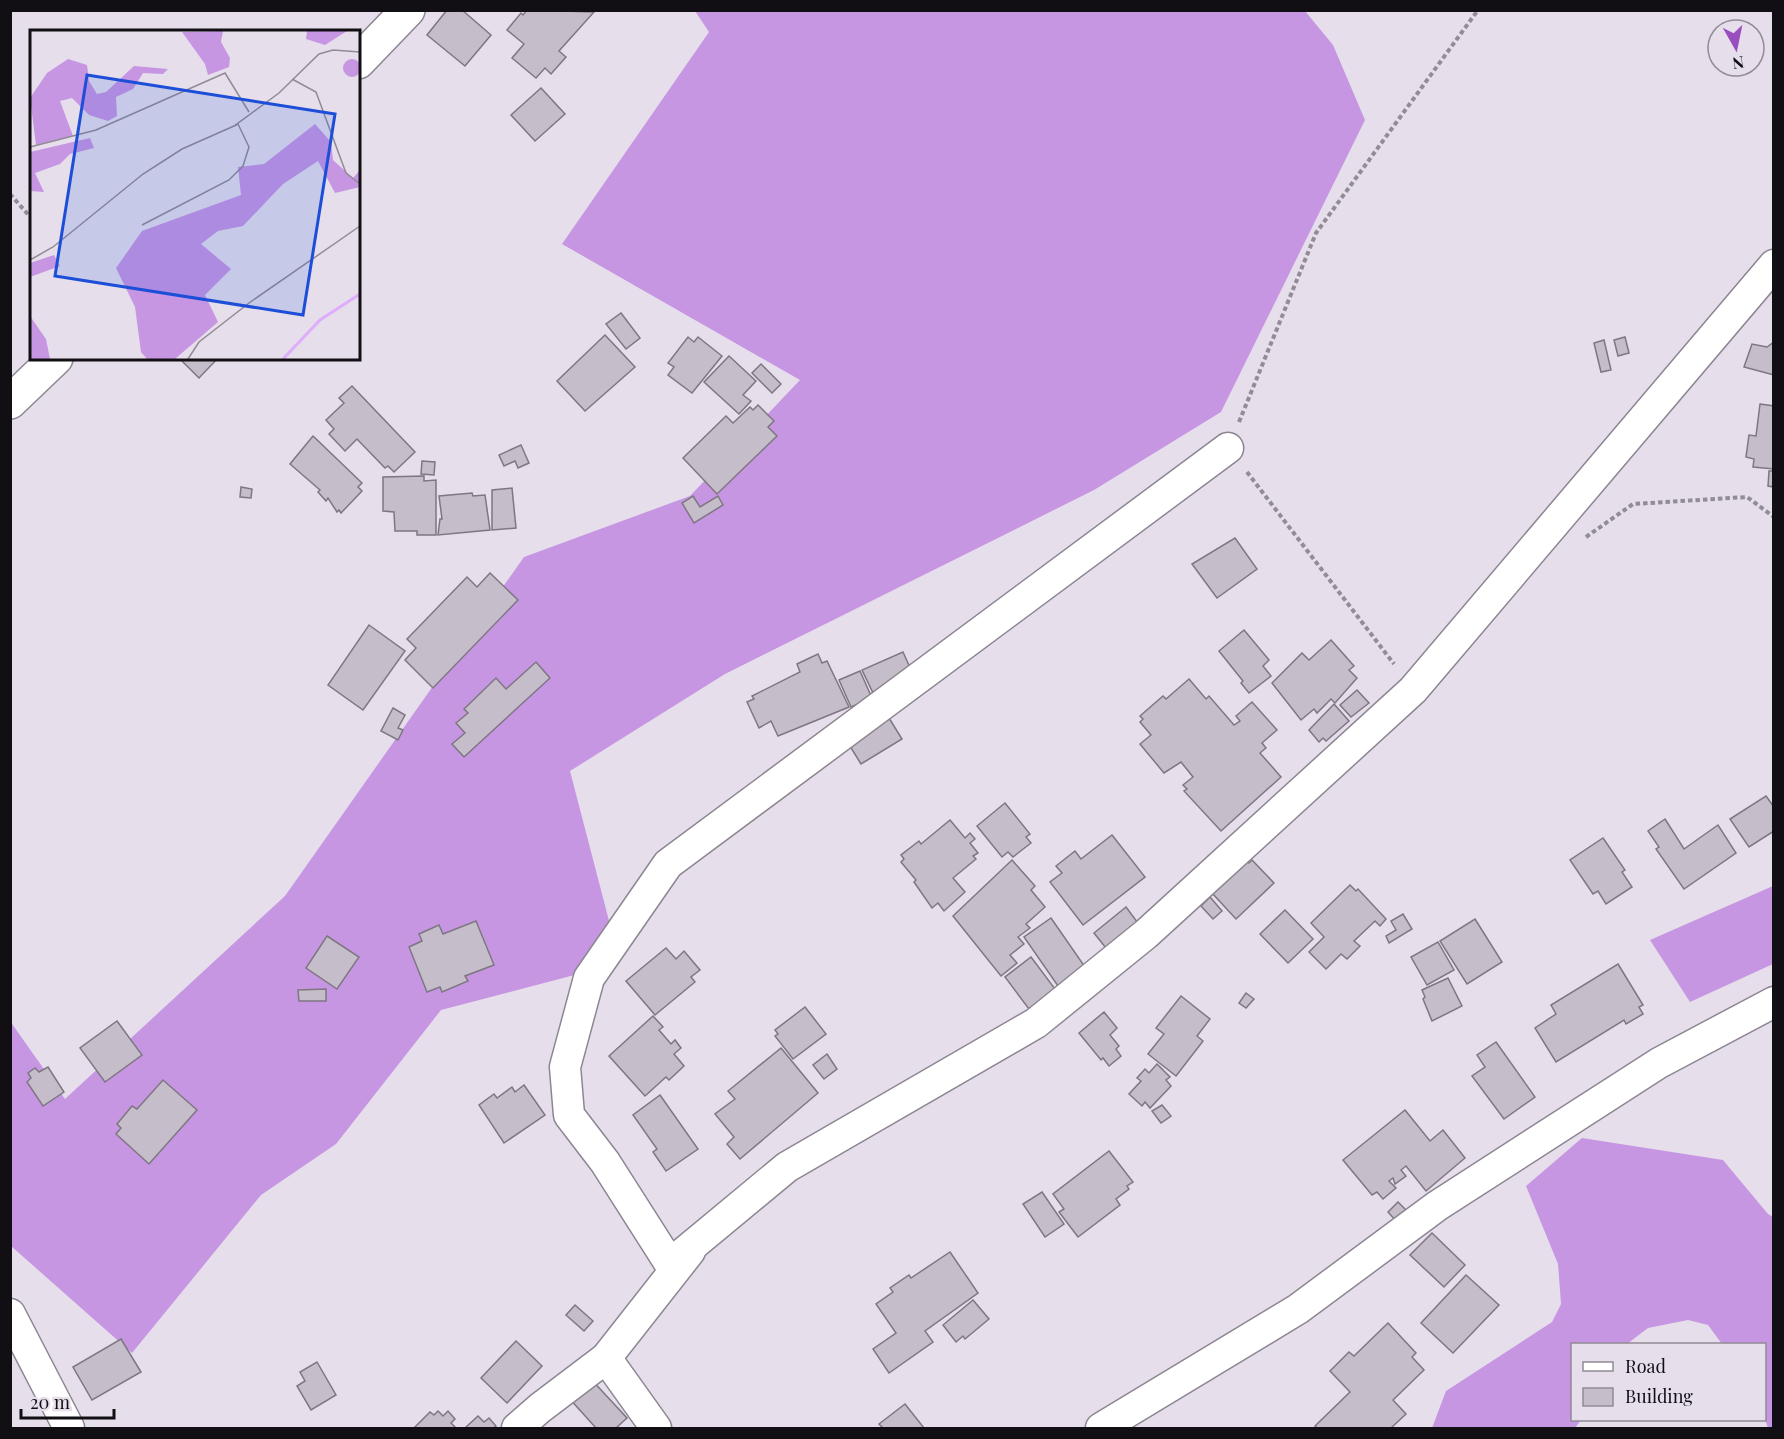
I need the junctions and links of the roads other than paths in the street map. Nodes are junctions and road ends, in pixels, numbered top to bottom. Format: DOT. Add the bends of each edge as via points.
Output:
graph roads {
  1 [pos="408,10"];
  2 [pos="360,60"];
  3 [pos="1773,265"];
  4 [pos="54,360"];
  5 [pos="10,402"];
  6 [pos="1228,448"];
  7 [pos="1773,1002"];
  8 [pos="693,1246"];
  9 [pos="10,1314"];
  10 [pos="606,1358"];
  11 [pos="69,1428"];
  12 [pos="517,1428"];
  13 [pos="656,1428"];
  14 [pos="1101,1428"];
  1 -- 2 [label="main road"];
  3 -- 8 [label="street" via="1413,690 1146,934 1036,1023 787,1167"];
  4 -- 5 [label="main road"];
  6 -- 8 [label="street" via="668,864 588,978 565,1067 569,1114 670,1263"];
  7 -- 14 [label="street" via="1659,1063 1437,1206 1298,1308"];
  8 -- 10 [label="street"];
  9 -- 11 [label="street"];
  10 -- 12 [label="street"];
  10 -- 13 [label="street"];
}
